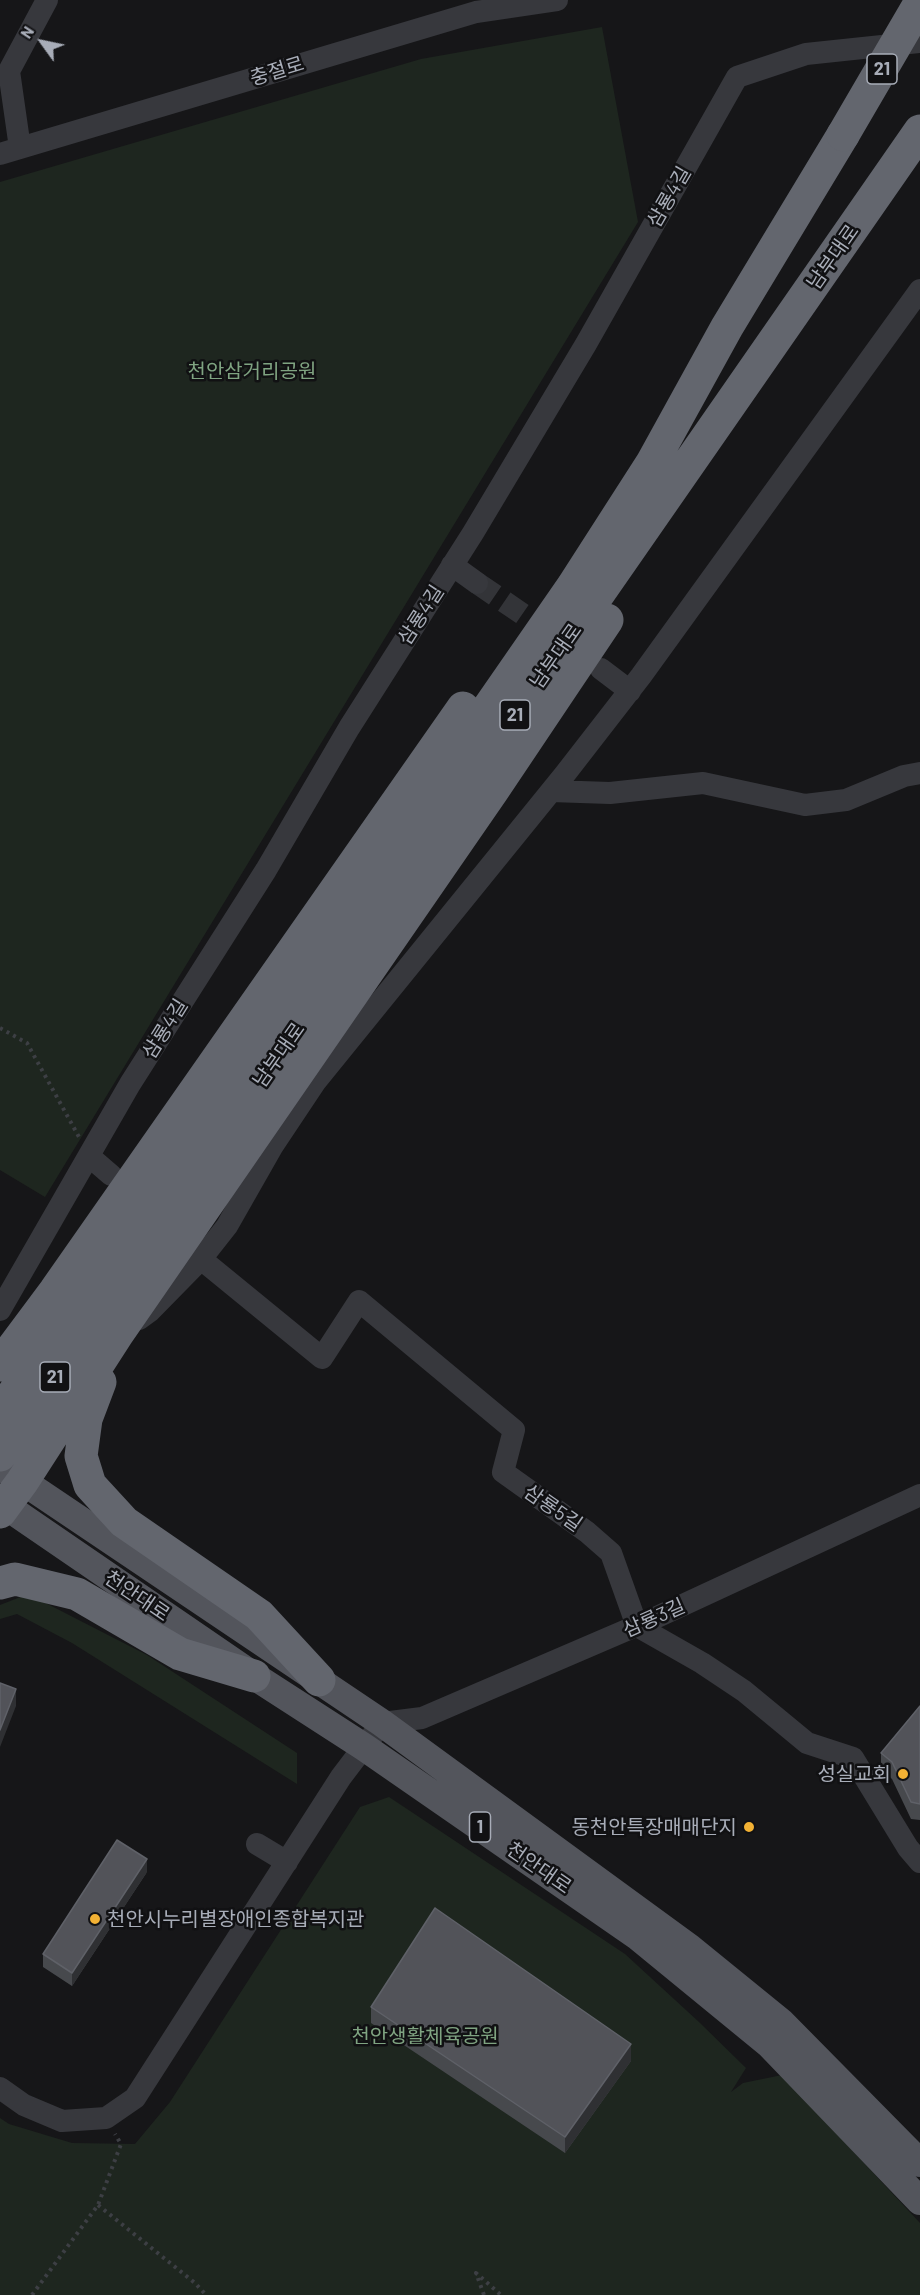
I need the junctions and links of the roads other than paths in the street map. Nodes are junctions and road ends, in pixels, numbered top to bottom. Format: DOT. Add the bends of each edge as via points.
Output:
graph roads {
  1 [pos="47,0"];
  2 [pos="557,0"];
  3 [pos="920,3"];
  4 [pos="920,42"];
  5 [pos="920,131"];
  6 [pos="10,151"];
  7 [pos="919,293"];
  8 [pos="727,327"];
  9 [pos="764,356"];
  10 [pos="452,566"];
  11 [pos="477,583"];
  12 [pos="601,669"];
  13 [pos="630,691"];
  14 [pos="920,772"];
  15 [pos="551,790"];
  16 [pos="89,1156"];
  17 [pos="111,1175"];
  18 [pos="199,1253"];
  19 [pos="55,1291"];
  20 [pos="100,1292"];
  21 [pos="0,1310"];
  22 [pos="118,1333"];
  23 [pos="0,1336"];
  24 [pos="0,1365"];
  25 [pos="0,1413"];
  26 [pos="0,1455"];
  27 [pos="5,1493"];
  28 [pos="920,1495"];
  29 [pos="0,1583"];
  30 [pos="637,1626"];
  31 [pos="254,1676"];
  32 [pos="319,1680"];
  33 [pos="382,1723"];
  34 [pos="364,1747"];
  35 [pos="257,1844"];
  36 [pos="287,1862"];
  37 [pos="920,1862"];
  38 [pos="0,2088"];
  39 [pos="920,2163"];
  40 [pos="920,2201"];
  1 -- 6 [label="street" via="9,71"];
  2 -- 6 [label="street, 충절로" via="476,12"];
  3 -- 8 [label="highway, 남부대로 / 21, bridge"];
  4 -- 10 [label="street, 삼룡4길" via="806,54 737,77 586,344"];
  5 -- 9 [label="highway, 남부대로 / 21"];
  7 -- 13 [label="street"];
  8 -- 19 [label="highway"];
  8 -- 20 [label="highway, 남부대로 / 21" via="652,463 573,586"];
  9 -- 20 [label="highway, 남부대로 / 21"];
  9 -- 22 [label="highway" via="689,491 580,661"];
  10 -- 11 [label="street"];
  10 -- 16 [label="street, 삼룡4길"];
  12 -- 13 [label="street"];
  13 -- 15 [label="street"];
  14 -- 15 [label="street" via="846,800 805,805 703,783 610,794"];
  15 -- 18 [label="street" via="316,1081 227,1226"];
  16 -- 17 [label="street"];
  16 -- 21 [label="street, 삼룡4길"];
  18 -- 22 [label="street" via="150,1311"];
  18 -- 30 [label="street, 삼룡5길" via="322,1358 359,1301 514,1431 503,1472 611,1553"];
  19 -- 23 [label="highway"];
  19 -- 24 [label="highway"];
  20 -- 25 [label="highway, 21"];
  20 -- 26 [label="highway, 21"];
  22 -- 27 [label="highway"];
  22 -- 32 [label="highway" via="86,1419 81,1456 90,1485 124,1522 259,1615"];
  27 -- 31 [label="main road, 천안대로 / 1"];
  27 -- 32 [label="main road, 천안대로 / 1"];
  28 -- 30 [label="street, 삼룡3길"];
  29 -- 31 [label="highway" via="15,1579 77,1594 180,1654"];
  30 -- 33 [label="street, 삼룡3길" via="422,1718"];
  30 -- 37 [label="street" via="744,1691 807,1743 853,1758"];
  31 -- 34 [label="main road, 천안대로 / 1"];
  32 -- 33 [label="main road, 천안대로 / 1"];
  33 -- 34 [label="street"];
  33 -- 39 [label="main road, 천안대로 / 1" via="690,1948 772,2015"];
  34 -- 36 [label="street"];
  34 -- 40 [label="main road, 천안대로 / 1" via="645,1943 770,2045"];
  35 -- 36 [label="street"];
  36 -- 38 [label="street" via="135,2098 106,2118 62,2121 24,2105"];
}
